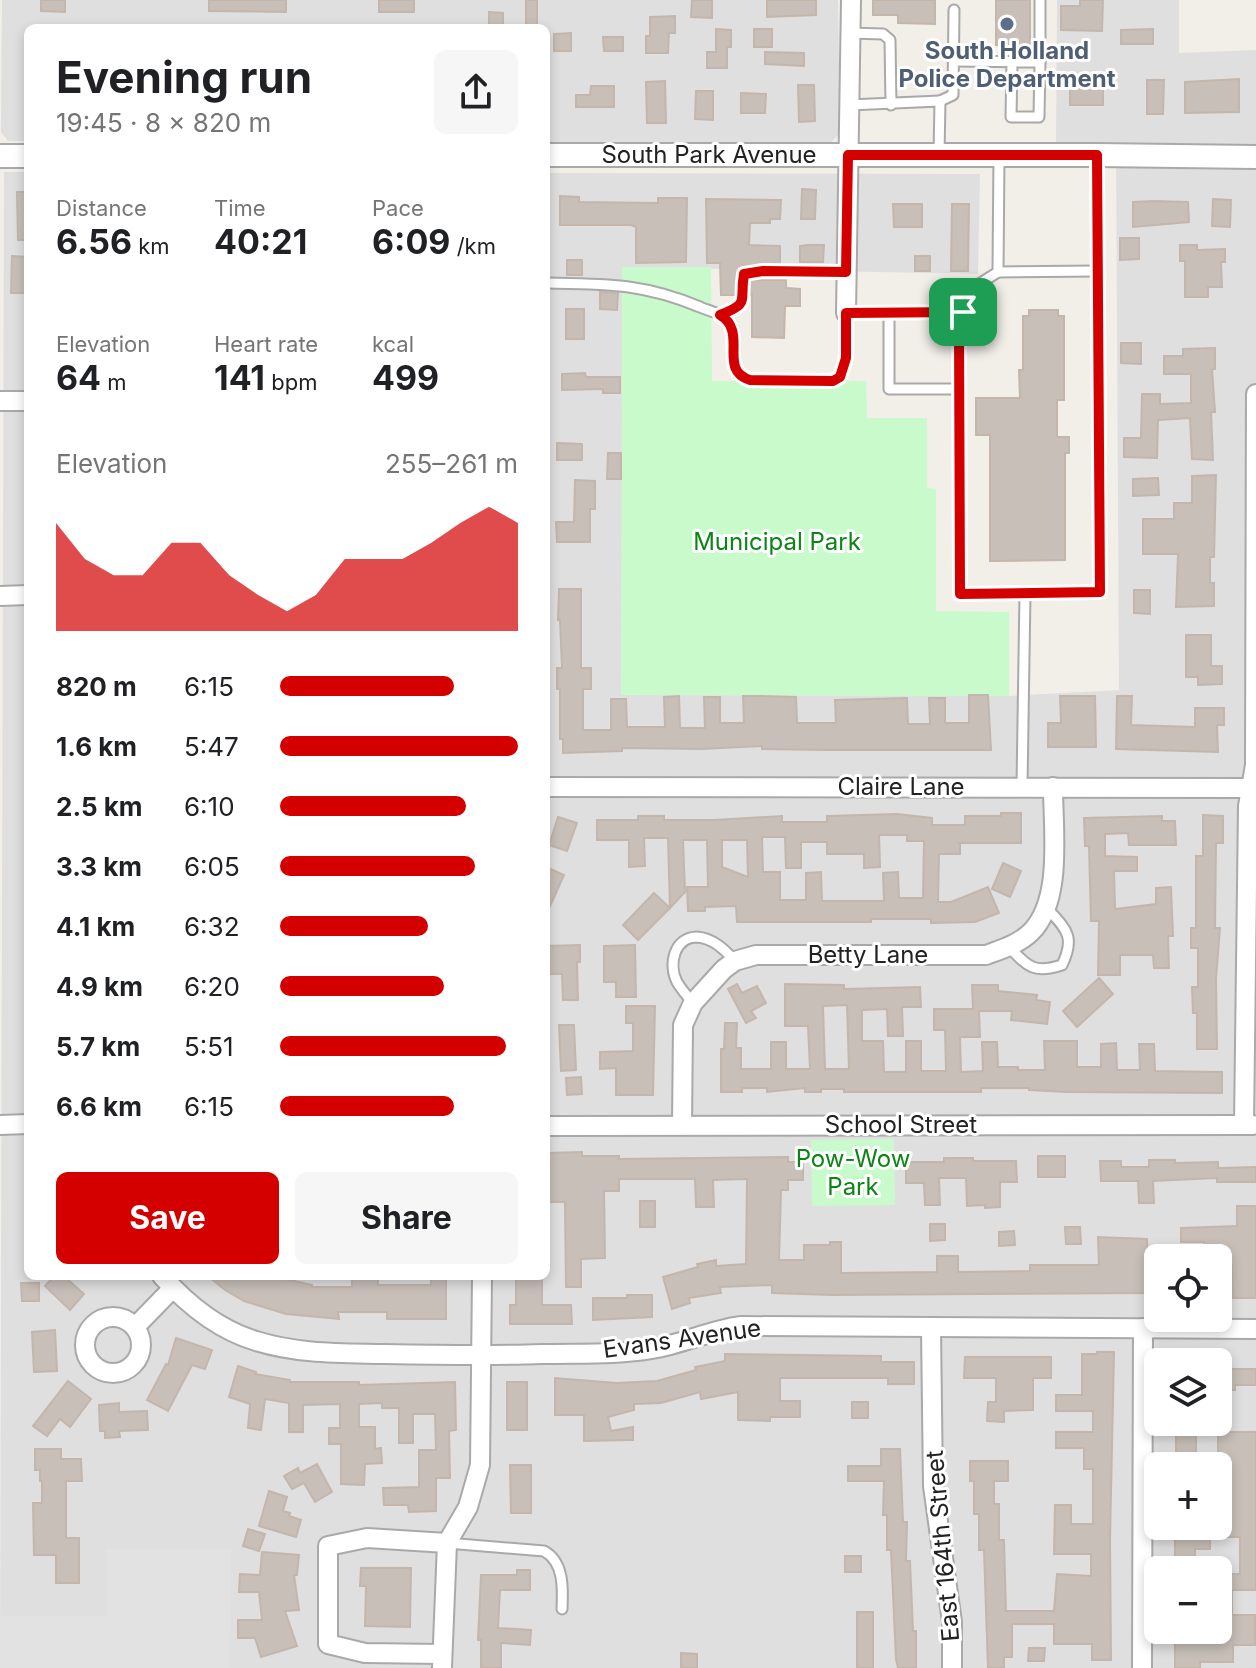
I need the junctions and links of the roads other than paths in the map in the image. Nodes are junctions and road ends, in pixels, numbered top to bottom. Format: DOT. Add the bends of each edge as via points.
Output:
graph roads {
  1 [pos="851,0"];
  2 [pos="1040,0"];
  3 [pos="954,10"];
  4 [pos="850,33"];
  5 [pos="953,61"];
  6 [pos="1012,62"];
  7 [pos="1040,62"];
  8 [pos="940,101"];
  9 [pos="849,105"];
  10 [pos="891,105"];
  11 [pos="550,155"];
  12 [pos="848,155"];
  13 [pos="939,155"];
  14 [pos="999,155"];
  15 [pos="1097,155"];
  16 [pos="0,156"];
  17 [pos="24,156"];
  18 [pos="1256,157"];
  19 [pos="1097,271"];
  20 [pos="846,272"];
  21 [pos="998,272"];
  22 [pos="550,283"];
  23 [pos="963,312"];
  24 [pos="846,313"];
  25 [pos="889,313"];
  26 [pos="720,315"];
  27 [pos="959,389"];
  28 [pos="1256,394"];
  29 [pos="0,401"];
  30 [pos="24,401"];
  31 [pos="1025,593"];
  32 [pos="24,595"];
  33 [pos="0,596"];
  34 [pos="1022,786"];
  35 [pos="550,787"];
  36 [pos="1053,787"];
  37 [pos="1253,788"];
  38 [pos="1046,907"];
  39 [pos="1009,947"];
  40 [pos="735,961"];
  41 [pos="693,1003"];
  42 [pos="24,1124"];
  43 [pos="0,1125"];
  44 [pos="682,1125"];
  45 [pos="1250,1125"];
  46 [pos="550,1126"];
  47 [pos="482,1280"];
  48 [pos="167,1282"];
  49 [pos="135,1327"];
  50 [pos="1143,1328"];
  51 [pos="931,1329"];
  52 [pos="1256,1329"];
  53 [pos="482,1356"];
  54 [pos="447,1543"];
  55 [pos="562,1609"];
  56 [pos="442,1661"];
  57 [pos="952,1668"];
  58 [pos="1142,1668"];
  1 -- 4 [label="street"];
  2 -- 7 [label="lane"];
  3 -- 5 [label="lane"];
  4 -- 9 [label="street"];
  4 -- 10 [label="lane" via="883,34 890,40"];
  5 -- 6 [label="lane"];
  5 -- 8 [label="lane" via="953,95"];
  6 -- 7 [label="lane"];
  6 -- 7 [label="lane" via="1011,117 1039,117"];
  8 -- 10 [label="lane"];
  8 -- 13 [label="lane"];
  9 -- 10 [label="lane"];
  9 -- 12 [label="street"];
  11 -- 12 [label="street, South Park Avenue"];
  12 -- 13 [label="street, South Park Avenue"];
  12 -- 20 [label="street"];
  13 -- 14 [label="street, South Park Avenue"];
  14 -- 15 [label="street, South Park Avenue"];
  14 -- 21 [label="lane"];
  15 -- 18 [label="street, South Park Avenue"];
  15 -- 19 [label="lane"];
  16 -- 17 [label="street"];
  19 -- 21 [label="lane"];
  19 -- 31 [label="lane" via="1100,592"];
  20 -- 24 [label="street"];
  20 -- 26 [label="lane" via="747,272 739,308"];
  21 -- 23 [label="lane" via="968,291"];
  22 -- 26 [label="lane" via="634,286"];
  23 -- 25 [label="lane"];
  23 -- 27 [label="lane"];
  24 -- 25 [label="lane"];
  24 -- 26 [label="lane" via="846,358 840,377 833,381 744,378 734,368 733,326"];
  25 -- 27 [label="lane" via="889,389"];
  27 -- 31 [label="lane" via="960,594"];
  28 -- 37 [label="street"];
  29 -- 30 [label="street"];
  31 -- 34 [label="lane"];
  32 -- 33 [label="street"];
  34 -- 35 [label="street, Claire Lane"];
  34 -- 36 [label="street, Claire Lane"];
  36 -- 37 [label="street, Claire Lane"];
  36 -- 38 [label="street" via="1052,889"];
  37 -- 45 [label="street"];
  38 -- 39 [label="street" via="1031,933"];
  38 -- 39 [label="lane" via="1070,939 1062,965 1046,970 1028,967"];
  39 -- 40 [label="street, Betty Lane" via="986,955 756,955"];
  40 -- 41 [label="street"];
  40 -- 41 [label="lane" via="708,939 682,942 673,968"];
  41 -- 44 [label="street" via="683,1025"];
  42 -- 43 [label="street"];
  44 -- 45 [label="street, School Street"];
  44 -- 46 [label="street, School Street"];
  47 -- 53 [label="street"];
  48 -- 49 [label="street"];
  48 -- 53 [label="street, Evans Avenue" via="208,1318 252,1340 287,1349"];
  50 -- 51 [label="street, Evans Avenue"];
  50 -- 52 [label="street, Evans Avenue"];
  50 -- 58 [label="street"];
  51 -- 53 [label="street, Evans Avenue" via="741,1326 652,1349"];
  51 -- 57 [label="street, East 164th Street" via="933,1486 952,1622"];
  53 -- 54 [label="street" via="480,1465 468,1507"];
  54 -- 55 [label="lane" via="553,1556 563,1583"];
  54 -- 56 [label="street"];
  54 -- 56 [label="street" via="367,1538 328,1546 328,1644"];
}
